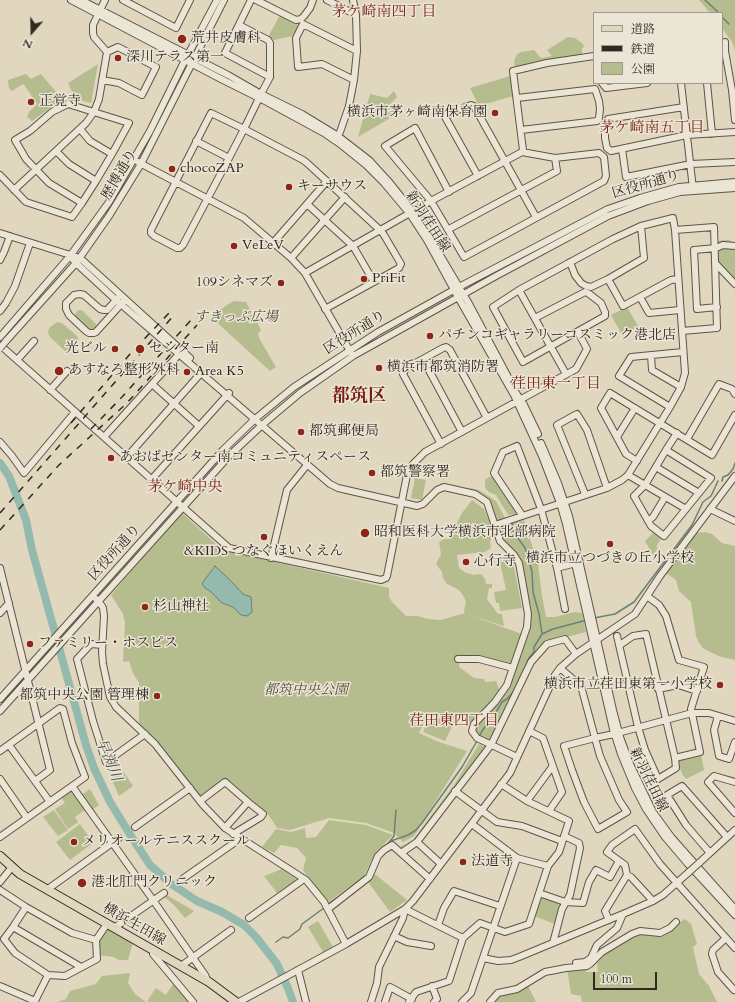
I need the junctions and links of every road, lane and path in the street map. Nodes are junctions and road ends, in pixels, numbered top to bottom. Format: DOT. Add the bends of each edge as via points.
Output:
graph roads {
  1 [pos="70,0"];
  2 [pos="81,0"];
  3 [pos="105,0"];
  4 [pos="123,0"];
  5 [pos="190,0"];
  6 [pos="218,0"];
  7 [pos="224,0"];
  8 [pos="252,0"];
  9 [pos="256,0"];
  10 [pos="313,0"];
  11 [pos="327,0"];
  12 [pos="353,0"];
  13 [pos="99,12"];
  14 [pos="356,15"];
  15 [pos="239,25"];
  16 [pos="725,42"];
  17 [pos="357,51"];
  18 [pos="723,51"];
  19 [pos="107,52"];
  20 [pos="593,56"];
  21 [pos="186,58"];
  22 [pos="193,61"];
  23 [pos="270,77"];
  24 [pos="102,80"];
  25 [pos="354,80"];
  26 [pos="603,84"];
  27 [pos="639,84"];
  28 [pos="681,84"];
  29 [pos="707,84"];
  30 [pos="260,96"];
  31 [pos="517,98"];
  32 [pos="684,107"];
  33 [pos="94,112"];
  34 [pos="735,120"];
  35 [pos="80,129"];
  36 [pos="244,129"];
  37 [pos="521,130"];
  38 [pos="735,132"];
  39 [pos="712,134"];
  40 [pos="687,136"];
  41 [pos="336,138"];
  42 [pos="196,141"];
  43 [pos="622,149"];
  44 [pos="56,151"];
  45 [pos="522,152"];
  46 [pos="112,154"];
  47 [pos="229,158"];
  48 [pos="555,158"];
  49 [pos="134,160"];
  50 [pos="505,162"];
  51 [pos="735,162"];
  52 [pos="141,164"];
  53 [pos="691,164"];
  54 [pos="36,170"];
  55 [pos="0,175"];
  56 [pos="478,176"];
  57 [pos="96,181"];
  58 [pos="327,181"];
  59 [pos="176,182"];
  60 [pos="735,182"];
  61 [pos="693,188"];
  62 [pos="735,188"];
  63 [pos="14,190"];
  64 [pos="521,190"];
  65 [pos="449,192"];
  66 [pos="345,197"];
  67 [pos="208,199"];
  68 [pos="431,201"];
  69 [pos="82,203"];
  70 [pos="307,204"];
  71 [pos="412,213"];
  72 [pos="536,217"];
  73 [pos="324,220"];
  74 [pos="641,226"];
  75 [pos="448,229"];
  76 [pos="675,230"];
  77 [pos="381,231"];
  78 [pos="0,233"];
  79 [pos="10,236"];
  80 [pos="273,242"];
  81 [pos="30,243"];
  82 [pos="353,246"];
  83 [pos="735,246"];
  84 [pos="716,248"];
  85 [pos="70,256"];
  86 [pos="291,258"];
  87 [pos="0,260"];
  88 [pos="78,261"];
  89 [pos="570,262"];
  90 [pos="716,264"];
  91 [pos="305,273"];
  92 [pos="732,278"];
  93 [pos="608,279"];
  94 [pos="678,279"];
  95 [pos="374,282"];
  96 [pos="735,284"];
  97 [pos="457,289"];
  98 [pos="519,290"];
  99 [pos="461,296"];
  100 [pos="640,297"];
  101 [pos="121,300"];
  102 [pos="717,307"];
  103 [pos="325,309"];
  104 [pos="0,310"];
  105 [pos="680,310"];
  106 [pos="535,318"];
  107 [pos="682,331"];
  108 [pos="578,332"];
  109 [pos="0,336"];
  110 [pos="34,342"];
  111 [pos="0,347"];
  112 [pos="551,347"];
  113 [pos="181,352"];
  114 [pos="682,352"];
  115 [pos="351,353"];
  116 [pos="651,355"];
  117 [pos="423,358"];
  118 [pos="17,360"];
  119 [pos="66,372"];
  120 [pos="201,373"];
  121 [pos="566,374"];
  122 [pos="152,384"];
  123 [pos="681,387"];
  124 [pos="50,390"];
  125 [pos="228,394"];
  126 [pos="735,394"];
  127 [pos="519,401"];
  128 [pos="174,403"];
  129 [pos="670,407"];
  130 [pos="635,408"];
  131 [pos="75,412"];
  132 [pos="735,415"];
  133 [pos="256,418"];
  134 [pos="487,418"];
  135 [pos="660,423"];
  136 [pos="262,425"];
  137 [pos="199,426"];
  138 [pos="462,432"];
  139 [pos="677,433"];
  140 [pos="104,437"];
  141 [pos="617,437"];
  142 [pos="687,439"];
  143 [pos="0,442"];
  144 [pos="441,444"];
  145 [pos="666,450"];
  146 [pos="126,458"];
  147 [pos="637,462"];
  148 [pos="307,465"];
  149 [pos="656,467"];
  150 [pos="628,475"];
  151 [pos="735,476"];
  152 [pos="151,480"];
  153 [pos="645,485"];
  154 [pos="607,488"];
  155 [pos="699,493"];
  156 [pos="585,494"];
  157 [pos="665,497"];
  158 [pos="176,502"];
  159 [pos="401,502"];
  160 [pos="562,502"];
  161 [pos="182,507"];
  162 [pos="541,509"];
  163 [pos="686,509"];
  164 [pos="710,509"];
  165 [pos="522,515"];
  166 [pos="648,521"];
  167 [pos="735,521"];
  168 [pos="495,525"];
  169 [pos="272,558"];
  170 [pos="576,563"];
  171 [pos="0,568"];
  172 [pos="557,568"];
  173 [pos="93,596"];
  174 [pos="647,596"];
  175 [pos="99,602"];
  176 [pos="9,603"];
  177 [pos="565,610"];
  178 [pos="589,611"];
  179 [pos="0,613"];
  180 [pos="617,636"];
  181 [pos="596,641"];
  182 [pos="620,645"];
  183 [pos="102,646"];
  184 [pos="576,654"];
  185 [pos="458,659"];
  186 [pos="513,668"];
  187 [pos="560,668"];
  188 [pos="26,670"];
  189 [pos="28,679"];
  190 [pos="658,689"];
  191 [pos="697,691"];
  192 [pos="0,699"];
  193 [pos="0,711"];
  194 [pos="692,713"];
  195 [pos="718,716"];
  196 [pos="665,720"];
  197 [pos="735,721"];
  198 [pos="39,724"];
  199 [pos="638,727"];
  200 [pos="529,731"];
  201 [pos="616,733"];
  202 [pos="145,734"];
  203 [pos="595,738"];
  204 [pos="735,742"];
  205 [pos="489,744"];
  206 [pos="9,745"];
  207 [pos="0,751"];
  208 [pos="517,757"];
  209 [pos="675,758"];
  210 [pos="552,767"];
  211 [pos="0,779"];
  212 [pos="35,780"];
  213 [pos="735,782"];
  214 [pos="501,784"];
  215 [pos="72,786"];
  216 [pos="190,788"];
  217 [pos="455,791"];
  218 [pos="200,801"];
  219 [pos="527,801"];
  220 [pos="50,802"];
  221 [pos="248,802"];
  222 [pos="481,811"];
  223 [pos="549,811"];
  224 [pos="735,813"];
  225 [pos="27,818"];
  226 [pos="472,824"];
  227 [pos="135,827"];
  228 [pos="225,828"];
  229 [pos="735,830"];
  230 [pos="233,834"];
  231 [pos="0,837"];
  232 [pos="727,837"];
  233 [pos="119,838"];
  234 [pos="241,838"];
  235 [pos="563,838"];
  236 [pos="417,842"];
  237 [pos="112,843"];
  238 [pos="401,853"];
  239 [pos="710,853"];
  240 [pos="0,856"];
  241 [pos="517,858"];
  242 [pos="619,861"];
  243 [pos="441,864"];
  244 [pos="548,866"];
  245 [pos="12,867"];
  246 [pos="627,875"];
  247 [pos="304,878"];
  248 [pos="430,879"];
  249 [pos="181,880"];
  250 [pos="0,882"];
  251 [pos="676,883"];
  252 [pos="48,889"];
  253 [pos="0,890"];
  254 [pos="164,893"];
  255 [pos="539,894"];
  256 [pos="153,900"];
  257 [pos="653,901"];
  258 [pos="565,902"];
  259 [pos="500,906"];
  260 [pos="26,907"];
  261 [pos="405,909"];
  262 [pos="735,909"];
  263 [pos="328,910"];
  264 [pos="623,914"];
  265 [pos="735,915"];
  266 [pos="249,918"];
  267 [pos="609,920"];
  268 [pos="676,922"];
  269 [pos="438,925"];
  270 [pos="110,926"];
  271 [pos="13,927"];
  272 [pos="493,927"];
  273 [pos="231,930"];
  274 [pos="394,936"];
  275 [pos="463,938"];
  276 [pos="726,938"];
  277 [pos="96,940"];
  278 [pos="553,943"];
  279 [pos="346,944"];
  280 [pos="431,946"];
  281 [pos="735,948"];
  282 [pos="153,951"];
  283 [pos="193,958"];
  284 [pos="483,958"];
  285 [pos="181,966"];
  286 [pos="81,967"];
  287 [pos="562,968"];
  288 [pos="298,970"];
  289 [pos="48,975"];
  290 [pos="735,979"];
  291 [pos="208,982"];
  292 [pos="730,984"];
  293 [pos="0,986"];
  294 [pos="432,986"];
  295 [pos="734,990"];
  296 [pos="410,1000"];
  297 [pos="192,1002"];
  298 [pos="238,1002"];
  299 [pos="306,1002"];
  300 [pos="371,1002"];
  301 [pos="385,1002"];
  302 [pos="434,1002"];
  303 [pos="462,1002"];
  304 [pos="490,1002"];
  1 -- 13 [label="street, 新羽荏田線"];
  2 -- 13 [label="street, 新羽荏田線"];
  3 -- 13 [label="street"];
  4 -- 5 [label="street" via="176,28"];
  6 -- 21 [label="street, 歴博通り"];
  7 -- 22 [label="street, 歴博通り"];
  8 -- 15 [label="street"];
  9 -- 10 [label="street" via="296,20 304,16"];
  11 -- 14 [label="street"];
  12 -- 14 [label="street"];
  13 -- 19 [label="street" via="93,25 93,33"];
  13 -- 21 [label="street, 新羽荏田線"];
  14 -- 17 [label="street"];
  15 -- 23 [label="street" via="270,42"];
  15 -- 23 [label="street" via="225,53"];
  16 -- 18 [label="street"];
  17 -- 25 [label="street"];
  17 -- 25 [label="street" via="304,24 296,38 298,67 322,64"];
  18 -- 34 [label="street" via="732,90"];
  19 -- 24 [label="street"];
  19 -- 24 [label="street" via="118,47 156,67 142,95 119,83"];
  20 -- 31 [label="street" via="513,71"];
  21 -- 22 [label="street, 新羽荏田線"];
  21 -- 49 [label="street, 歴博通り"];
  22 -- 30 [label="street, 新羽荏田線" via="228,75"];
  22 -- 52 [label="street, 歴博通り"];
  23 -- 30 [label="street"];
  24 -- 33 [label="street"];
  25 -- 41 [label="street" via="349,106"];
  26 -- 27 [label="street" via="606,88"];
  28 -- 32 [label="street"];
  29 -- 39 [label="street"];
  30 -- 36 [label="street"];
  30 -- 41 [label="street, 新羽荏田線" via="302,114"];
  31 -- 37 [label="street"];
  31 -- 37 [label="street" via="595,89 600,109 597,121"];
  32 -- 40 [label="street"];
  32 -- 43 [label="street" via="608,119 604,138 607,148"];
  33 -- 35 [label="street"];
  33 -- 46 [label="street" via="129,123"];
  33 -- 54 [label="street" via="68,104 52,112 30,132 15,140"];
  35 -- 44 [label="street"];
  35 -- 46 [label="street" via="90,141"];
  36 -- 42 [label="street" via="211,113"];
  36 -- 47 [label="street"];
  36 -- 58 [label="street" via="303,160"];
  37 -- 45 [label="street"];
  38 -- 39 [label="street"];
  39 -- 40 [label="street"];
  40 -- 43 [label="street"];
  40 -- 53 [label="street"];
  41 -- 71 [label="street, 新羽荏田線"];
  42 -- 47 [label="street"];
  42 -- 59 [label="street"];
  43 -- 53 [label="street" via="626,177"];
  44 -- 54 [label="street"];
  44 -- 57 [label="street" via="69,164"];
  45 -- 48 [label="street"];
  45 -- 50 [label="street"];
  46 -- 57 [label="street"];
  47 -- 67 [label="street"];
  48 -- 64 [label="street" via="557,171"];
  48 -- 72 [label="street" via="599,153 604,157 606,176 604,180"];
  49 -- 52 [label="street"];
  49 -- 85 [label="street, 歴博通り" via="107,206"];
  50 -- 56 [label="street"];
  50 -- 56 [label="street" via="474,106 471,104 444,115"];
  50 -- 64 [label="street"];
  51 -- 53 [label="street"];
  52 -- 59 [label="street"];
  52 -- 88 [label="street, 歴博通り"];
  53 -- 61 [label="street"];
  54 -- 63 [label="street"];
  54 -- 69 [label="street" via="49,183"];
  55 -- 63 [label="street"];
  56 -- 65 [label="street"];
  57 -- 69 [label="street"];
  58 -- 66 [label="street"];
  58 -- 70 [label="street"];
  59 -- 67 [label="street"];
  59 -- 67 [label="street" via="151,230 159,239 180,248"];
  60 -- 61 [label="street, 区役所通り"];
  61 -- 62 [label="street, 区役所通り"];
  61 -- 97 [label="street, 区役所通り" via="664,190 608,209"];
  61 -- 99 [label="street, 区役所通り" via="608,216"];
  63 -- 69 [label="street" via="26,202 72,217"];
  64 -- 72 [label="street"];
  64 -- 75 [label="street"];
  65 -- 68 [label="street"];
  65 -- 68 [label="street" via="415,128 385,146"];
  66 -- 73 [label="street"];
  66 -- 77 [label="street"];
  67 -- 80 [label="street" via="244,218"];
  68 -- 71 [label="street"];
  68 -- 75 [label="street"];
  70 -- 73 [label="street"];
  70 -- 80 [label="street"];
  71 -- 77 [label="street"];
  71 -- 97 [label="street, 新羽荏田線"];
  72 -- 75 [label="street" via="464,257"];
  73 -- 82 [label="street"];
  73 -- 86 [label="street"];
  74 -- 76 [label="street" via="673,218"];
  74 -- 89 [label="street"];
  74 -- 93 [label="street" via="644,258"];
  76 -- 84 [label="street" via="714,227"];
  76 -- 105 [label="street"];
  77 -- 82 [label="street"];
  77 -- 95 [label="street" via="401,264 399,268"];
  78 -- 79 [label="street"];
  79 -- 81 [label="street"];
  79 -- 87 [label="street"];
  80 -- 86 [label="street"];
  81 -- 85 [label="street"];
  81 -- 104 [label="street" via="11,296"];
  82 -- 91 [label="street"];
  82 -- 95 [label="street"];
  83 -- 84 [label="street" via="723,245"];
  84 -- 90 [label="street"];
  84 -- 102 [label="street" via="694,250 697,309"];
  85 -- 88 [label="street"];
  85 -- 109 [label="street, 歴博通り"];
  86 -- 91 [label="street"];
  88 -- 101 [label="street"];
  88 -- 111 [label="street, 歴博通り, bridge"];
  89 -- 93 [label="street" via="575,275 586,286 591,287"];
  89 -- 98 [label="street"];
  90 -- 92 [label="street"];
  90 -- 102 [label="street"];
  91 -- 103 [label="street"];
  92 -- 96 [label="street"];
  93 -- 100 [label="street" via="623,306"];
  94 -- 100 [label="street" via="671,280"];
  95 -- 103 [label="street"];
  97 -- 99 [label="street, 新羽荏田線"];
  97 -- 115 [label="street, 区役所通り" via="378,332"];
  98 -- 106 [label="street"];
  98 -- 112 [label="street" via="493,307 523,362"];
  99 -- 115 [label="street, 区役所通り"];
  99 -- 127 [label="street, 新羽荏田線"];
  100 -- 105 [label="street" via="649,313"];
  101 -- 101 [label="street" via="96,332 91,333 74,320 66,309 66,303 74,295 80,294 104,310"];
  101 -- 113 [label="street"];
  102 -- 107 [label="street" via="718,328"];
  103 -- 115 [label="street"];
  105 -- 107 [label="street"];
  106 -- 108 [label="street" via="585,292 601,303 605,316"];
  106 -- 112 [label="street"];
  107 -- 114 [label="street"];
  108 -- 112 [label="street"];
  108 -- 121 [label="street" via="587,349 576,369"];
  110 -- 118 [label="street"];
  111 -- 118 [label="street"];
  112 -- 121 [label="street"];
  113 -- 120 [label="street"];
  113 -- 122 [label="street"];
  113 -- 125 [label="street"];
  114 -- 116 [label="street"];
  114 -- 123 [label="street" via="685,373"];
  115 -- 133 [label="street, 区役所通り" via="294,387"];
  115 -- 136 [label="street, 区役所通り"];
  116 -- 123 [label="street" via="652,370"];
  116 -- 129 [label="street" via="631,357 619,376"];
  117 -- 134 [label="street" via="446,347 450,350"];
  117 -- 138 [label="street"];
  117 -- 144 [label="street" via="406,368 403,374"];
  118 -- 124 [label="street"];
  119 -- 124 [label="street"];
  120 -- 125 [label="street"];
  120 -- 128 [label="street"];
  121 -- 127 [label="street"];
  122 -- 128 [label="street"];
  122 -- 140 [label="street"];
  123 -- 129 [label="street"];
  124 -- 131 [label="street"];
  125 -- 133 [label="street"];
  125 -- 137 [label="street"];
  126 -- 142 [label="street" via="732,389 719,384"];
  127 -- 134 [label="street"];
  127 -- 160 [label="street, 新羽荏田線"];
  128 -- 137 [label="street"];
  128 -- 146 [label="street"];
  129 -- 135 [label="street"];
  130 -- 135 [label="street"];
  130 -- 141 [label="street"];
  130 -- 141 [label="street" via="610,393 600,408"];
  131 -- 140 [label="street"];
  131 -- 143 [label="street" via="24,473"];
  132 -- 142 [label="street" via="712,455"];
  133 -- 136 [label="street"];
  133 -- 158 [label="street, 区役所通り"];
  134 -- 138 [label="street"];
  135 -- 139 [label="street"];
  135 -- 147 [label="street"];
  136 -- 148 [label="street"];
  136 -- 161 [label="street, 区役所通り"];
  137 -- 152 [label="street"];
  138 -- 144 [label="street"];
  139 -- 142 [label="street"];
  139 -- 145 [label="street"];
  140 -- 146 [label="street"];
  141 -- 147 [label="street" via="626,454"];
  144 -- 159 [label="street" via="422,455 410,467"];
  145 -- 149 [label="street"];
  145 -- 155 [label="street" via="711,478"];
  146 -- 152 [label="street"];
  147 -- 150 [label="street"];
  148 -- 159 [label="street" via="338,488"];
  148 -- 169 [label="street" via="287,490"];
  149 -- 153 [label="street"];
  149 -- 155 [label="street"];
  150 -- 153 [label="street"];
  150 -- 154 [label="street"];
  151 -- 164 [label="street"];
  152 -- 158 [label="street"];
  153 -- 157 [label="street"];
  153 -- 166 [label="street" via="634,496"];
  154 -- 156 [label="street"];
  154 -- 156 [label="street" via="587,430 577,414 557,424"];
  155 -- 163 [label="street"];
  156 -- 160 [label="street"];
  157 -- 163 [label="street"];
  157 -- 166 [label="street"];
  158 -- 161 [label="street"];
  158 -- 173 [label="street, 区役所通り"];
  159 -- 168 [label="street" via="422,505 440,488 470,492 487,502"];
  159 -- 169 [label="street" via="387,576 384,579"];
  160 -- 162 [label="street"];
  160 -- 170 [label="street, 新羽荏田線"];
  160 -- 178 [label="street, 新羽荏田線" via="570,516"];
  161 -- 169 [label="street" via="229,548"];
  161 -- 175 [label="street, 区役所通り"];
  162 -- 165 [label="street"];
  162 -- 165 [label="street" via="517,446 503,452 494,473"];
  162 -- 172 [label="street"];
  163 -- 166 [label="street" via="664,536"];
  164 -- 167 [label="street"];
  164 -- 174 [label="street"];
  165 -- 168 [label="street"];
  168 -- 186 [label="street" via="500,541 519,563 528,614 527,627"];
  170 -- 172 [label="street"];
  170 -- 178 [label="street, 新羽荏田線"];
  171 -- 176 [label="street"];
  172 -- 177 [label="street"];
  173 -- 175 [label="street"];
  173 -- 188 [label="street, 区役所通り"];
  174 -- 181 [label="street" via="635,614"];
  174 -- 191 [label="street" via="659,605 666,616 679,660 704,667"];
  175 -- 183 [label="street" via="104,616"];
  175 -- 189 [label="street, 区役所通り"];
  176 -- 179 [label="street"];
  176 -- 188 [label="street"];
  178 -- 181 [label="street, 新羽荏田線"];
  180 -- 182 [label="street"];
  181 -- 184 [label="street"];
  181 -- 201 [label="street, 新羽荏田線"];
  182 -- 190 [label="street" via="633,636 646,634"];
  182 -- 199 [label="street"];
  183 -- 202 [label="street" via="110,697 116,707"];
  183 -- 202 [label="street" via="91,644 77,659 106,762"];
  184 -- 187 [label="street"];
  184 -- 205 [label="street" via="566,639 547,644 532,662"];
  185 -- 186 [label="street" via="479,659"];
  186 -- 205 [label="street" via="503,691 474,724 473,733 476,738"];
  187 -- 200 [label="street"];
  187 -- 203 [label="street" via="582,686"];
  188 -- 189 [label="street"];
  188 -- 192 [label="street"];
  189 -- 193 [label="street"];
  189 -- 198 [label="street"];
  190 -- 191 [label="street" via="678,685"];
  190 -- 196 [label="street"];
  191 -- 194 [label="street"];
  194 -- 195 [label="street"];
  194 -- 196 [label="street"];
  194 -- 209 [label="street" via="700,752"];
  195 -- 197 [label="street"];
  195 -- 204 [label="street" via="714,730 719,756 729,759"];
  196 -- 199 [label="street"];
  196 -- 209 [label="street"];
  198 -- 206 [label="street"];
  198 -- 212 [label="street" via="50,770"];
  198 -- 215 [label="street" via="60,708 63,709 84,777"];
  199 -- 201 [label="street"];
  199 -- 209 [label="street" via="658,778 676,768"];
  200 -- 208 [label="street"];
  200 -- 210 [label="street" via="543,738"];
  201 -- 203 [label="street"];
  201 -- 262 [label="street, 新羽荏田線" via="653,812 684,854"];
  201 -- 265 [label="street, 新羽荏田線" via="623,761 655,823 688,864"];
  202 -- 216 [label="street"];
  203 -- 203 [label="street" via="619,800 627,812 598,828 584,802 564,746"];
  205 -- 208 [label="street"];
  205 -- 217 [label="street"];
  206 -- 207 [label="street"];
  206 -- 212 [label="street"];
  208 -- 214 [label="street" via="510,773"];
  210 -- 219 [label="street"];
  210 -- 223 [label="street" via="562,792"];
  211 -- 225 [label="street"];
  212 -- 220 [label="street"];
  213 -- 224 [label="street" via="714,776 708,782"];
  214 -- 219 [label="street"];
  214 -- 222 [label="street"];
  215 -- 220 [label="street"];
  215 -- 237 [label="street"];
  216 -- 218 [label="street"];
  216 -- 227 [label="street"];
  217 -- 222 [label="street"];
  217 -- 236 [label="street"];
  218 -- 221 [label="street" via="225,782"];
  218 -- 228 [label="street"];
  219 -- 223 [label="street"];
  220 -- 225 [label="street"];
  221 -- 228 [label="street"];
  221 -- 230 [label="street" via="263,814"];
  222 -- 226 [label="street"];
  222 -- 235 [label="street" via="497,822 522,826"];
  223 -- 235 [label="street" via="569,821"];
  225 -- 231 [label="street"];
  226 -- 241 [label="street"];
  226 -- 243 [label="street"];
  228 -- 230 [label="street"];
  229 -- 232 [label="street"];
  230 -- 234 [label="street"];
  232 -- 239 [label="street"];
  232 -- 239 [label="street" via="682,786 667,795 686,825"];
  233 -- 237 [label="street"];
  234 -- 247 [label="street"];
  234 -- 249 [label="street"];
  235 -- 244 [label="street" via="559,852"];
  235 -- 258 [label="street" via="580,843 570,895"];
  236 -- 238 [label="street"];
  236 -- 243 [label="street"];
  237 -- 252 [label="street"];
  237 -- 256 [label="street"];
  238 -- 248 [label="street"];
  238 -- 263 [label="street" via="392,845 384,850 369,876"];
  239 -- 251 [label="street, bridge"];
  240 -- 245 [label="main road, 横浜生田線"];
  241 -- 244 [label="street"];
  241 -- 259 [label="street"];
  242 -- 246 [label="street" via="625,865"];
  242 -- 251 [label="street" via="607,852 612,845 635,829"];
  242 -- 258 [label="street" via="610,877 596,870 589,882 583,903"];
  243 -- 248 [label="street"];
  244 -- 255 [label="street"];
  245 -- 250 [label="street"];
  245 -- 252 [label="main road, 横浜生田線"];
  246 -- 257 [label="street"];
  246 -- 267 [label="street" via="606,911"];
  247 -- 263 [label="street"];
  247 -- 266 [label="street"];
  248 -- 261 [label="street"];
  251 -- 257 [label="street"];
  251 -- 276 [label="street"];
  252 -- 270 [label="main road, 横浜生田線"];
  253 -- 260 [label="street"];
  254 -- 256 [label="street"];
  255 -- 258 [label="street"];
  255 -- 272 [label="street" via="529,924 505,932"];
  256 -- 270 [label="street"];
  256 -- 283 [label="street"];
  257 -- 264 [label="street"];
  258 -- 278 [label="street"];
  259 -- 269 [label="street" via="454,891"];
  259 -- 272 [label="street"];
  260 -- 271 [label="street"];
  260 -- 277 [label="street" via="72,933"];
  261 -- 269 [label="street"];
  261 -- 274 [label="street"];
  261 -- 279 [label="street"];
  263 -- 279 [label="street"];
  264 -- 267 [label="street"];
  264 -- 287 [label="street" via="617,928 597,945 591,958 584,962 565,964"];
  267 -- 278 [label="street"];
  268 -- 287 [label="street" via="660,933 640,931 632,934 602,952 587,966"];
  269 -- 275 [label="street"];
  270 -- 277 [label="street"];
  270 -- 282 [label="main road, 横浜生田線"];
  271 -- 286 [label="street"];
  271 -- 289 [label="street" via="4,940 15,953"];
  272 -- 275 [label="street" via="480,923"];
  272 -- 284 [label="street"];
  273 -- 283 [label="street"];
  274 -- 280 [label="street" via="407,942"];
  274 -- 300 [label="street" via="379,967"];
  275 -- 294 [label="street" via="449,981"];
  276 -- 281 [label="street"];
  276 -- 292 [label="street" via="712,954 718,972"];
  277 -- 286 [label="street" via="97,959"];
  278 -- 284 [label="street" via="511,960"];
  279 -- 288 [label="street"];
  282 -- 285 [label="main road, 横浜生田線"];
  282 -- 297 [label="street"];
  283 -- 285 [label="street"];
  283 -- 291 [label="street"];
  284 -- 303 [label="street" via="471,993"];
  285 -- 291 [label="main road, 横浜生田線"];
  286 -- 289 [label="street" via="65,976"];
  287 -- 304 [label="street" via="545,972 517,989 498,993"];
  288 -- 298 [label="street"];
  288 -- 299 [label="street"];
  289 -- 293 [label="street" via="35,1001"];
  290 -- 292 [label="street"];
  291 -- 298 [label="main road, 横浜生田線"];
  292 -- 295 [label="street"];
  294 -- 296 [label="street" via="416,992"];
  294 -- 302 [label="street" via="437,999"];
  296 -- 301 [label="street" via="390,987"];
}
